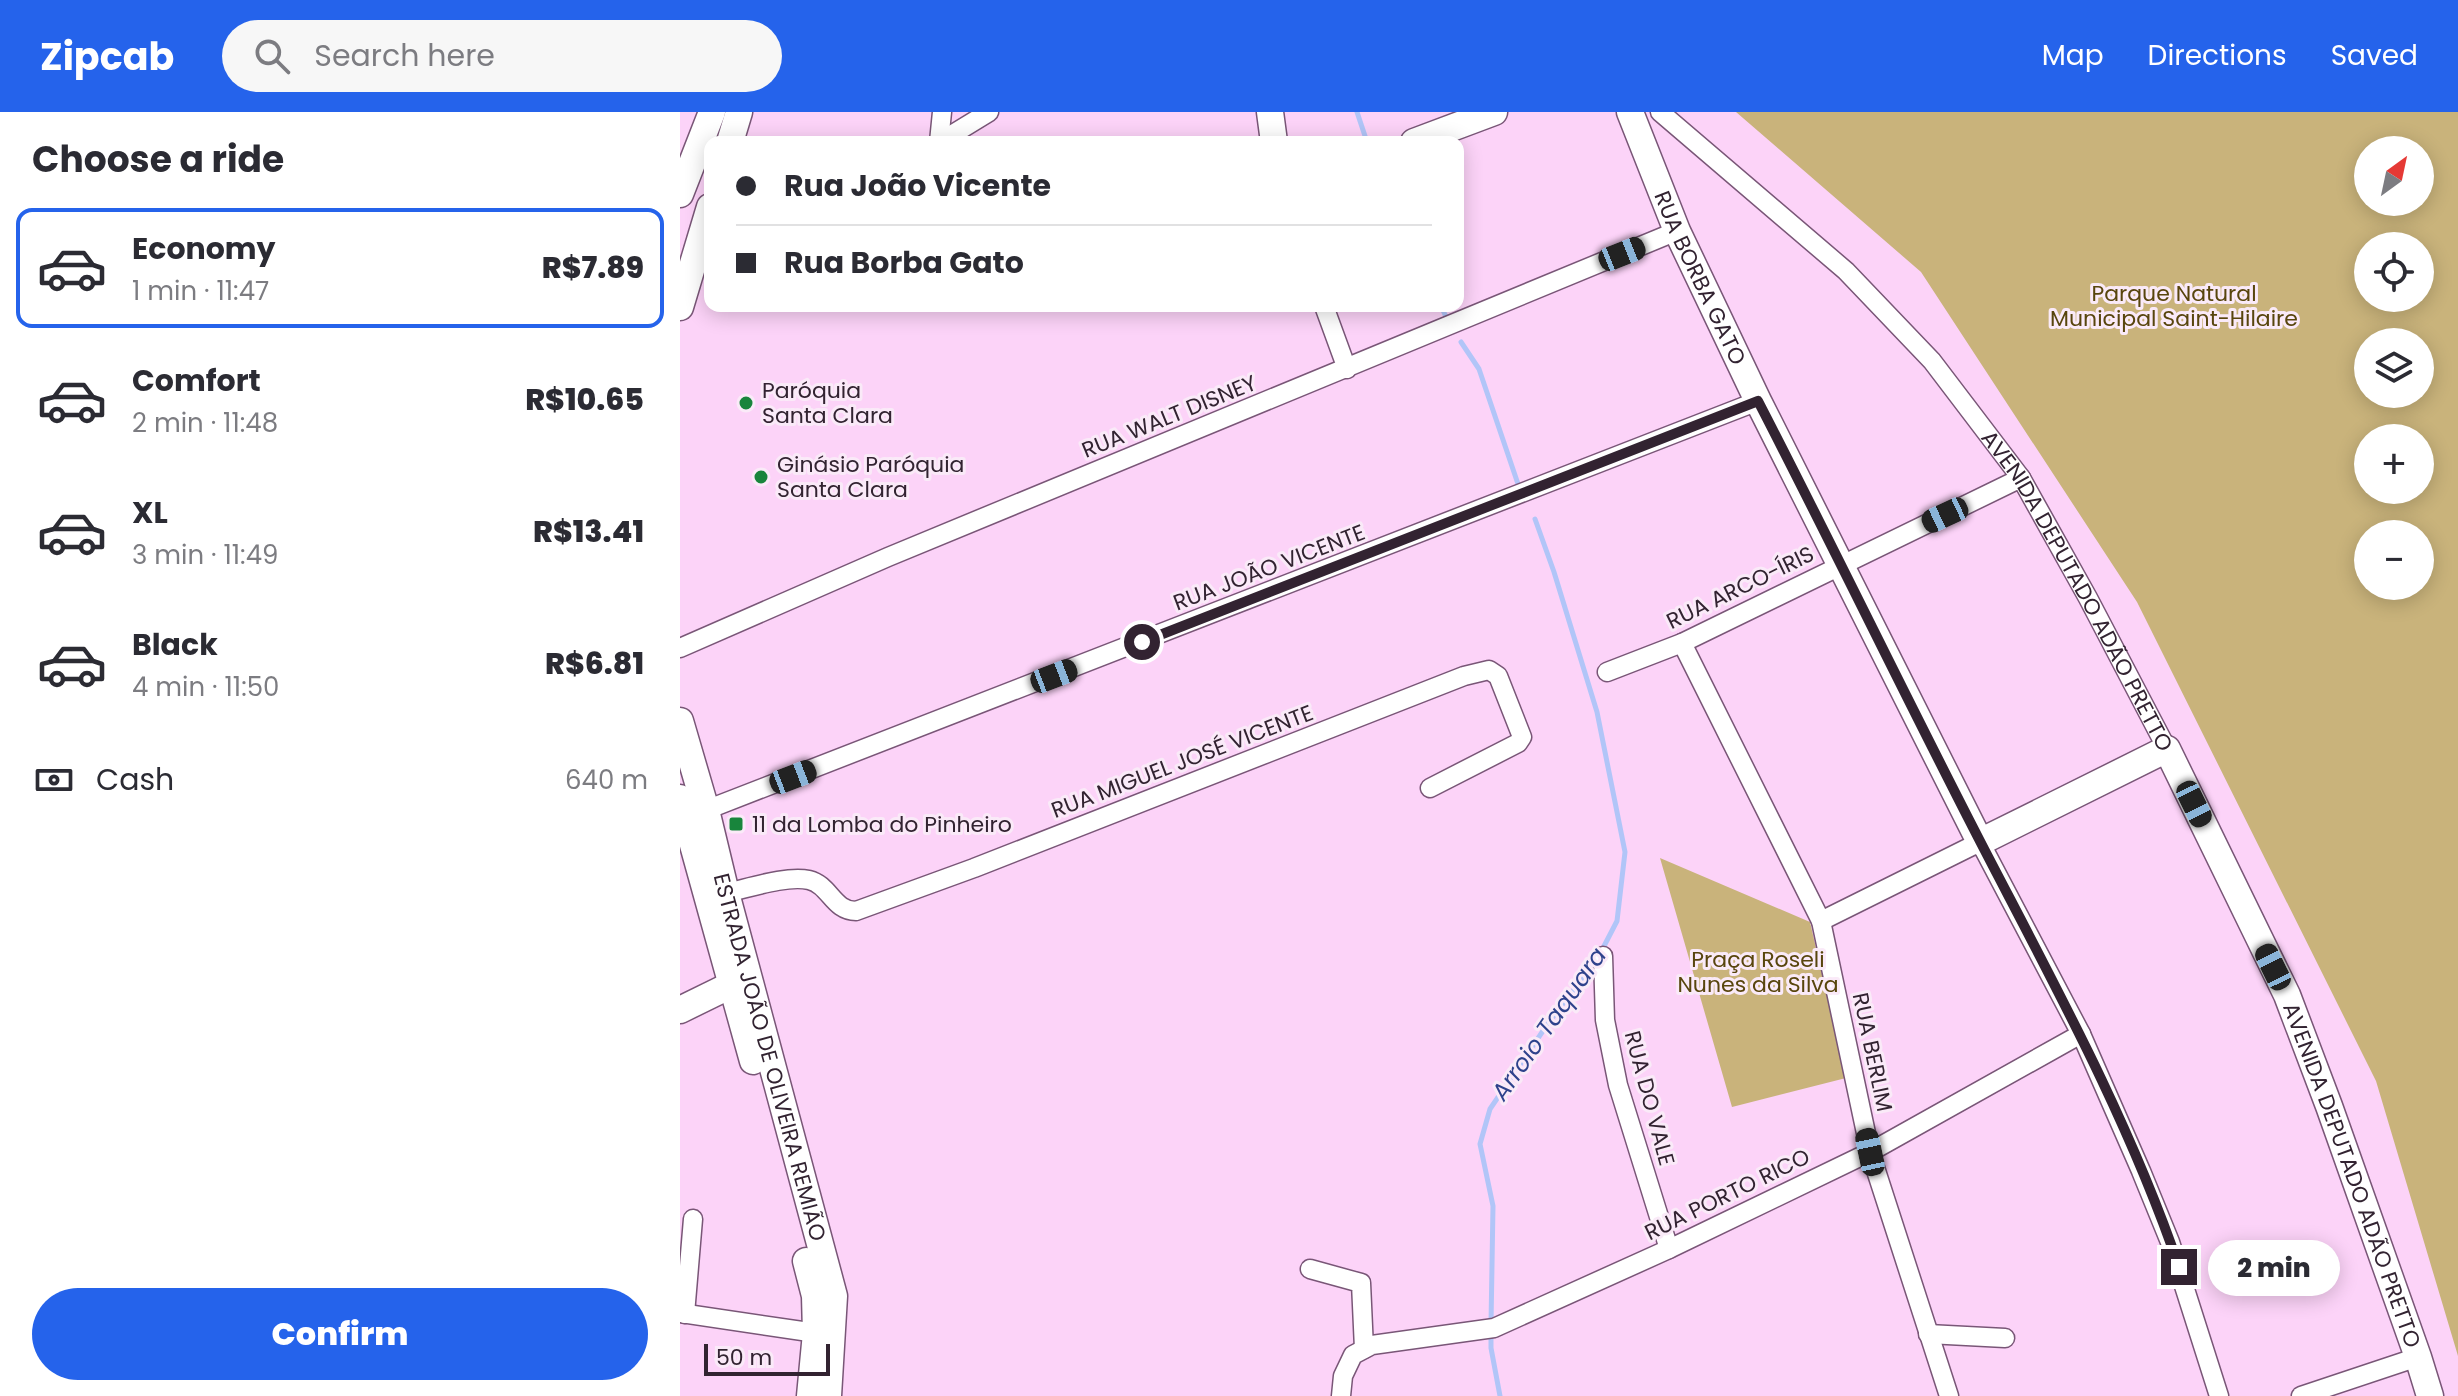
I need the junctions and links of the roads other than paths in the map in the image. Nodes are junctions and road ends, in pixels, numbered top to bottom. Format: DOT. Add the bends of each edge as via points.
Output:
graph roads {
  1 [pos="712,112"];
  2 [pos="739,112"];
  3 [pos="942,112"];
  4 [pos="989,112"];
  5 [pos="1270,112"];
  6 [pos="1494,112"];
  7 [pos="1630,112"];
  8 [pos="1660,112"];
  9 [pos="732,136"];
  10 [pos="940,136"];
  11 [pos="950,136"];
  12 [pos="1273,136"];
  13 [pos="1430,136"];
  14 [pos="680,194"];
  15 [pos="704,227"];
  16 [pos="1677,231"];
  17 [pos="680,307"];
  18 [pos="1326,312"];
  19 [pos="1347,369"];
  20 [pos="1758,401"];
  21 [pos="2021,478"];
  22 [pos="1842,564"];
  23 [pos="1682,643"];
  24 [pos="680,648"];
  25 [pos="1607,672"];
  26 [pos="680,721"];
  27 [pos="2167,749"];
  28 [pos="1430,788"];
  29 [pos="680,798"];
  30 [pos="706,810"];
  31 [pos="1980,842"];
  32 [pos="726,893"];
  33 [pos="1821,921"];
  34 [pos="1603,956"];
  35 [pos="731,985"];
  36 [pos="680,1010"];
  37 [pos="2081,1034"];
  38 [pos="1870,1152"];
  39 [pos="693,1219"];
  40 [pos="1669,1249"];
  41 [pos="1310,1269"];
  42 [pos="682,1314"];
  43 [pos="816,1333"];
  44 [pos="1928,1334"];
  45 [pos="2005,1338"];
  46 [pos="1364,1349"];
  47 [pos="2418,1357"];
  48 [pos="810,1396"];
  49 [pos="828,1396"];
  50 [pos="1341,1396"];
  51 [pos="1949,1396"];
  52 [pos="2219,1396"];
  53 [pos="2301,1396"];
  54 [pos="2430,1396"];
  1 -- 14 [label="street"];
  2 -- 9 [label="street"];
  3 -- 10 [label="street"];
  4 -- 11 [label="street"];
  5 -- 12 [label="street"];
  6 -- 13 [label="street"];
  7 -- 16 [label="street, RUA BORBA GATO"];
  8 -- 21 [label="street, AVENIDA DEPUTADO ADÃO PRETTO" via="1846,271 1932,361"];
  15 -- 17 [label="street"];
  16 -- 19 [label="street, RUA WALT DISNEY"];
  16 -- 20 [label="street, RUA BORBA GATO"];
  18 -- 19 [label="street"];
  19 -- 24 [label="street, RUA WALT DISNEY"];
  20 -- 22 [label="street, RUA BORBA GATO"];
  20 -- 30 [label="street, RUA JOÃO VICENTE"];
  21 -- 22 [label="street, RUA ARCO-ÍRIS"];
  21 -- 27 [label="street, AVENIDA DEPUTADO ADÃO PRETTO"];
  22 -- 23 [label="street, RUA ARCO-ÍRIS"];
  22 -- 31 [label="street, RUA BORBA GATO"];
  23 -- 25 [label="street, RUA ARCO-ÍRIS"];
  23 -- 33 [label="street, RUA BERLIM"];
  26 -- 30 [label="street, ESTRADA JOÃO DE OLIVEIRA REMIÃO"];
  27 -- 31 [label="street"];
  27 -- 47 [label="street, AVENIDA DEPUTADO ADÃO PRETTO" via="2287,995"];
  28 -- 32 [label="street, RUA MIGUEL JOSÉ VICENTE" via="1522,737 1498,676 1489,670 856,911 846,911 812,880"];
  29 -- 35 [label="street, ESTRADA JOÃO DE OLIVEIRA REMIÃO"];
  30 -- 32 [label="street, ESTRADA JOÃO DE OLIVEIRA REMIÃO"];
  31 -- 33 [label="street"];
  31 -- 37 [label="street, RUA BORBA GATO"];
  32 -- 49 [label="street, ESTRADA JOÃO DE OLIVEIRA REMIÃO" via="834,1296"];
  33 -- 38 [label="street, RUA BERLIM"];
  34 -- 40 [label="street, RUA DO VALE" via="1605,1020 1618,1085"];
  35 -- 36 [label="street"];
  35 -- 43 [label="street, ESTRADA JOÃO DE OLIVEIRA REMIÃO" via="815,1296"];
  37 -- 38 [label="street, RUA PORTO RICO"];
  37 -- 52 [label="street, RUA BORBA GATO" via="2170,1242"];
  38 -- 40 [label="street, RUA PORTO RICO"];
  38 -- 44 [label="street, RUA BERLIM"];
  39 -- 42 [label="street"];
  40 -- 46 [label="street, RUA PORTO RICO" via="1494,1328"];
  41 -- 46 [label="street" via="1361,1283"];
  42 -- 43 [label="street"];
  43 -- 48 [label="street, ESTRADA JOÃO DE OLIVEIRA REMIÃO"];
  44 -- 45 [label="street"];
  44 -- 51 [label="street, RUA BERLIM"];
  46 -- 50 [label="street" via="1353,1355"];
  47 -- 53 [label="street"];
  47 -- 54 [label="street, AVENIDA DEPUTADO ADÃO PRETTO"];
}
